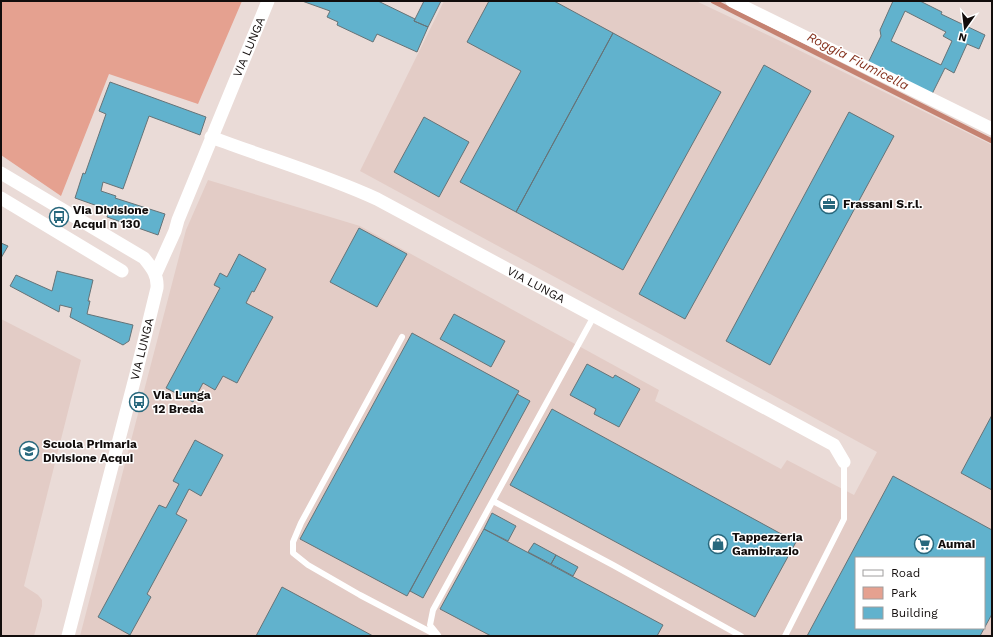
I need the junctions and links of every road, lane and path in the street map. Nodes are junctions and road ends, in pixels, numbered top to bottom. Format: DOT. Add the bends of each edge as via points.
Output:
graph roads {
  1 [pos="268,1"];
  2 [pos="732,1"];
  3 [pos="992,129"];
  4 [pos="211,136"];
  5 [pos="1,172"];
  6 [pos="1,198"];
  7 [pos="122,271"];
  8 [pos="156,273"];
  9 [pos="594,316"];
  10 [pos="402,337"];
  11 [pos="844,462"];
  12 [pos="493,500"];
  13 [pos="68,636"];
  14 [pos="439,636"];
  15 [pos="741,636"];
  16 [pos="785,636"];
  1 -- 4 [label="street, VIA LUNGA"];
  2 -- 3 [label="street"];
  4 -- 8 [label="street, VIA LUNGA" via="175,232"];
  4 -- 9 [label="street, VIA LUNGA" via="357,189"];
  5 -- 8 [label="street" via="144,258"];
  6 -- 7 [label="street"];
  8 -- 13 [label="street, VIA LUNGA" via="157,288 142,350"];
  9 -- 11 [label="street, VIA LUNGA" via="834,445"];
  9 -- 12 [label="lane"];
  10 -- 14 [label="lane" via="301,523 292,542 293,553 308,565"];
  11 -- 16 [label="lane" via="844,520"];
  12 -- 14 [label="lane" via="433,610 430,625"];
  12 -- 15 [label="lane"];
}
